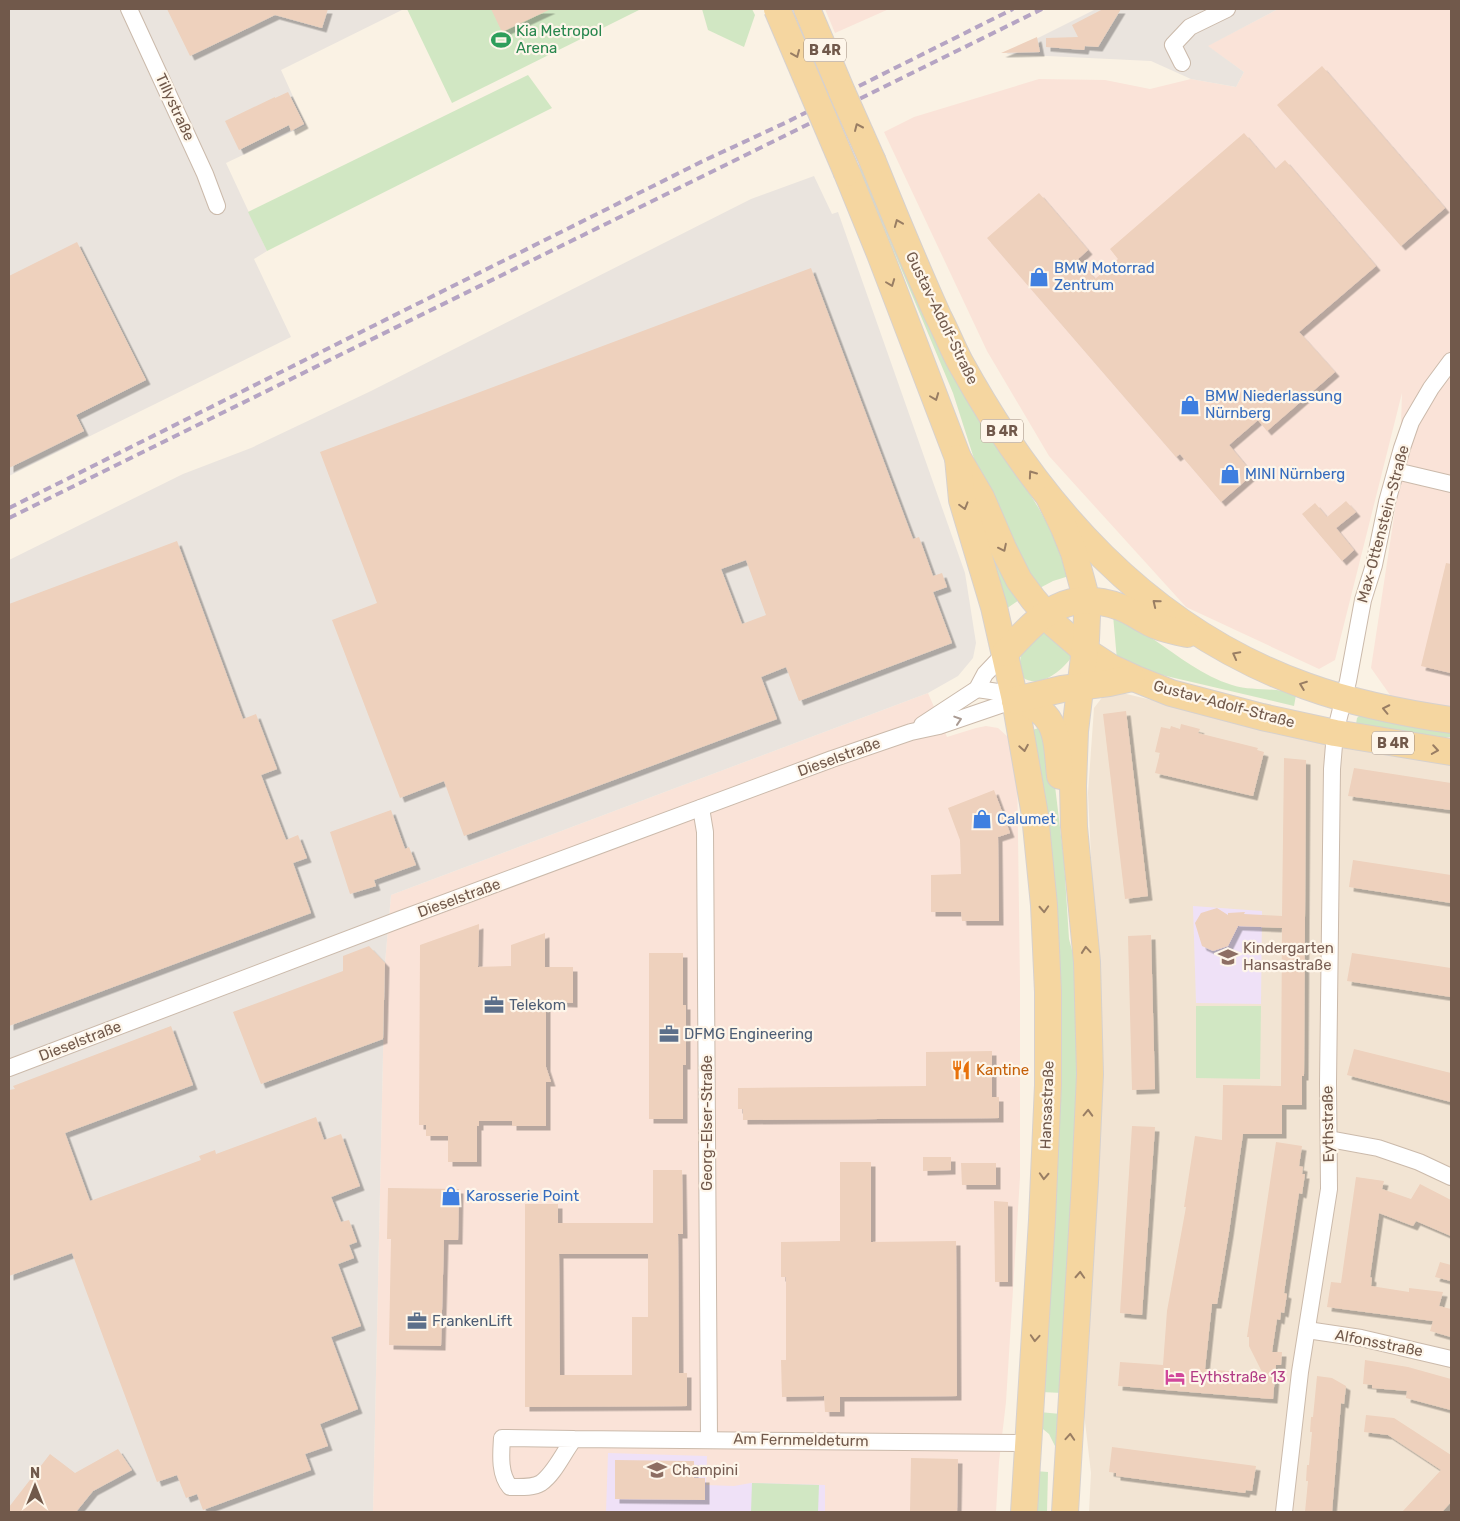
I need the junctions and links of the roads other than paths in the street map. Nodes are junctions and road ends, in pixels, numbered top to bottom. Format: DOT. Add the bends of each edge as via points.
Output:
graph roads {
  1 [pos="130,9"];
  2 [pos="777,9"];
  3 [pos="807,9"];
  4 [pos="1227,9"];
  5 [pos="1182,63"];
  6 [pos="217,206"];
  7 [pos="1451,361"];
  8 [pos="958,458"];
  9 [pos="1396,471"];
  10 [pos="1451,484"];
  11 [pos="1050,499"];
  12 [pos="1086,601"];
  13 [pos="1044,614"];
  14 [pos="1210,641"];
  15 [pos="1084,650"];
  16 [pos="1005,653"];
  17 [pos="1132,678"];
  18 [pos="1080,686"];
  19 [pos="977,689"];
  20 [pos="1344,698"];
  21 [pos="1015,700"];
  22 [pos="1451,720"];
  23 [pos="911,732"];
  24 [pos="1335,733"];
  25 [pos="1451,752"];
  26 [pos="701,808"];
  27 [pos="1074,827"];
  28 [pos="9,1068"];
  29 [pos="1329,1139"];
  30 [pos="1451,1177"];
  31 [pos="1307,1330"];
  32 [pos="1451,1358"];
  33 [pos="574,1439"];
  34 [pos="709,1439"];
  35 [pos="1028,1442"];
  36 [pos="1066,1486"];
  37 [pos="1024,1512"];
  38 [pos="1065,1512"];
  39 [pos="1284,1512"];
  1 -- 6 [label="street, Tillystraße"];
  2 -- 8 [label="main road, Gustav-Adolf-Straße / B 4R, one-way, bridge" via="880,254"];
  11 -- 3 [label="main road, Gustav-Adolf-Straße / B 4R, one-way, bridge" via="1005,436 960,362 912,260"];
  4 -- 5 [label="street" via="1190,26 1173,45"];
  7 -- 9 [label="street, Max-Ottenstein-Straße" via="1411,422"];
  8 -- 13 [label="main road, Gustav-Adolf-Straße / B 4R, one-way" via="982,497 1011,564"];
  8 -- 16 [label="main road, Gustav-Adolf-Straße, one-way" via="962,500"];
  9 -- 10 [label="street"];
  9 -- 20 [label="street, Max-Ottenstein-Straße" via="1363,600"];
  11 -- 12 [label="main road" via="1074,553"];
  14 -- 11 [label="main road, Gustav-Adolf-Straße / B 4R, one-way" via="1162,608 1115,569"];
  12 -- 13 [label="main road, Gustav-Adolf-Straße" via="1068,603"];
  12 -- 14 [label="main road, Gustav-Adolf-Straße" via="1106,602 1151,624"];
  12 -- 15 [label="main road"];
  13 -- 15 [label="main road, Gustav-Adolf-Straße / B 4R"];
  13 -- 16 [label="main road, Gustav-Adolf-Straße"];
  20 -- 14 [label="main road, Gustav-Adolf-Straße / B 4R, one-way" via="1276,674"];
  15 -- 17 [label="main road, Gustav-Adolf-Straße / B 4R"];
  15 -- 18 [label="main road"];
  16 -- 19 [label="street, Dieselstraße" via="985,674"];
  16 -- 21 [label="main road, Hansastraße"];
  17 -- 18 [label="main road"];
  17 -- 24 [label="main road, Gustav-Adolf-Straße / B 4R" via="1186,697"];
  18 -- 21 [label="main road"];
  18 -- 27 [label="main road" via="1074,753"];
  19 -- 21 [label="street" via="998,692"];
  19 -- 23 [label="street, Dieselstraße"];
  22 -- 20 [label="main road, Gustav-Adolf-Straße / B 4R, one-way"];
  20 -- 24 [label="street"];
  23 -- 21 [label="street, Dieselstraße, one-way"];
  21 -- 27 [label="main road" via="1036,706 1052,725 1061,784"];
  21 -- 35 [label="main road, Hansastraße, one-way" via="1040,857 1048,992 1046,1144"];
  23 -- 26 [label="street, Dieselstraße"];
  24 -- 25 [label="main road, Gustav-Adolf-Straße / B 4R, one-way"];
  24 -- 29 [label="street, Eythstraße" via="1329,948"];
  26 -- 28 [label="street, Dieselstraße"];
  26 -- 34 [label="street, Georg-Elser-Straße" via="705,832"];
  36 -- 27 [label="main road, one-way" via="1090,1074 1087,962"];
  29 -- 30 [label="street" via="1378,1148"];
  29 -- 31 [label="street, Eythstraße" via="1329,1189"];
  31 -- 32 [label="street, Alfonsstraße"];
  31 -- 39 [label="street, Eythstraße"];
  33 -- 33 [label="street, Am Fernmeldeturm" via="540,1484 510,1487 504,1480 502,1438"];
  33 -- 34 [label="street, Am Fernmeldeturm"];
  34 -- 35 [label="street, Am Fernmeldeturm"];
  35 -- 36 [label="main road" via="1050,1454"];
  35 -- 37 [label="main road, Hansastraße"];
  36 -- 38 [label="main road"];
}
